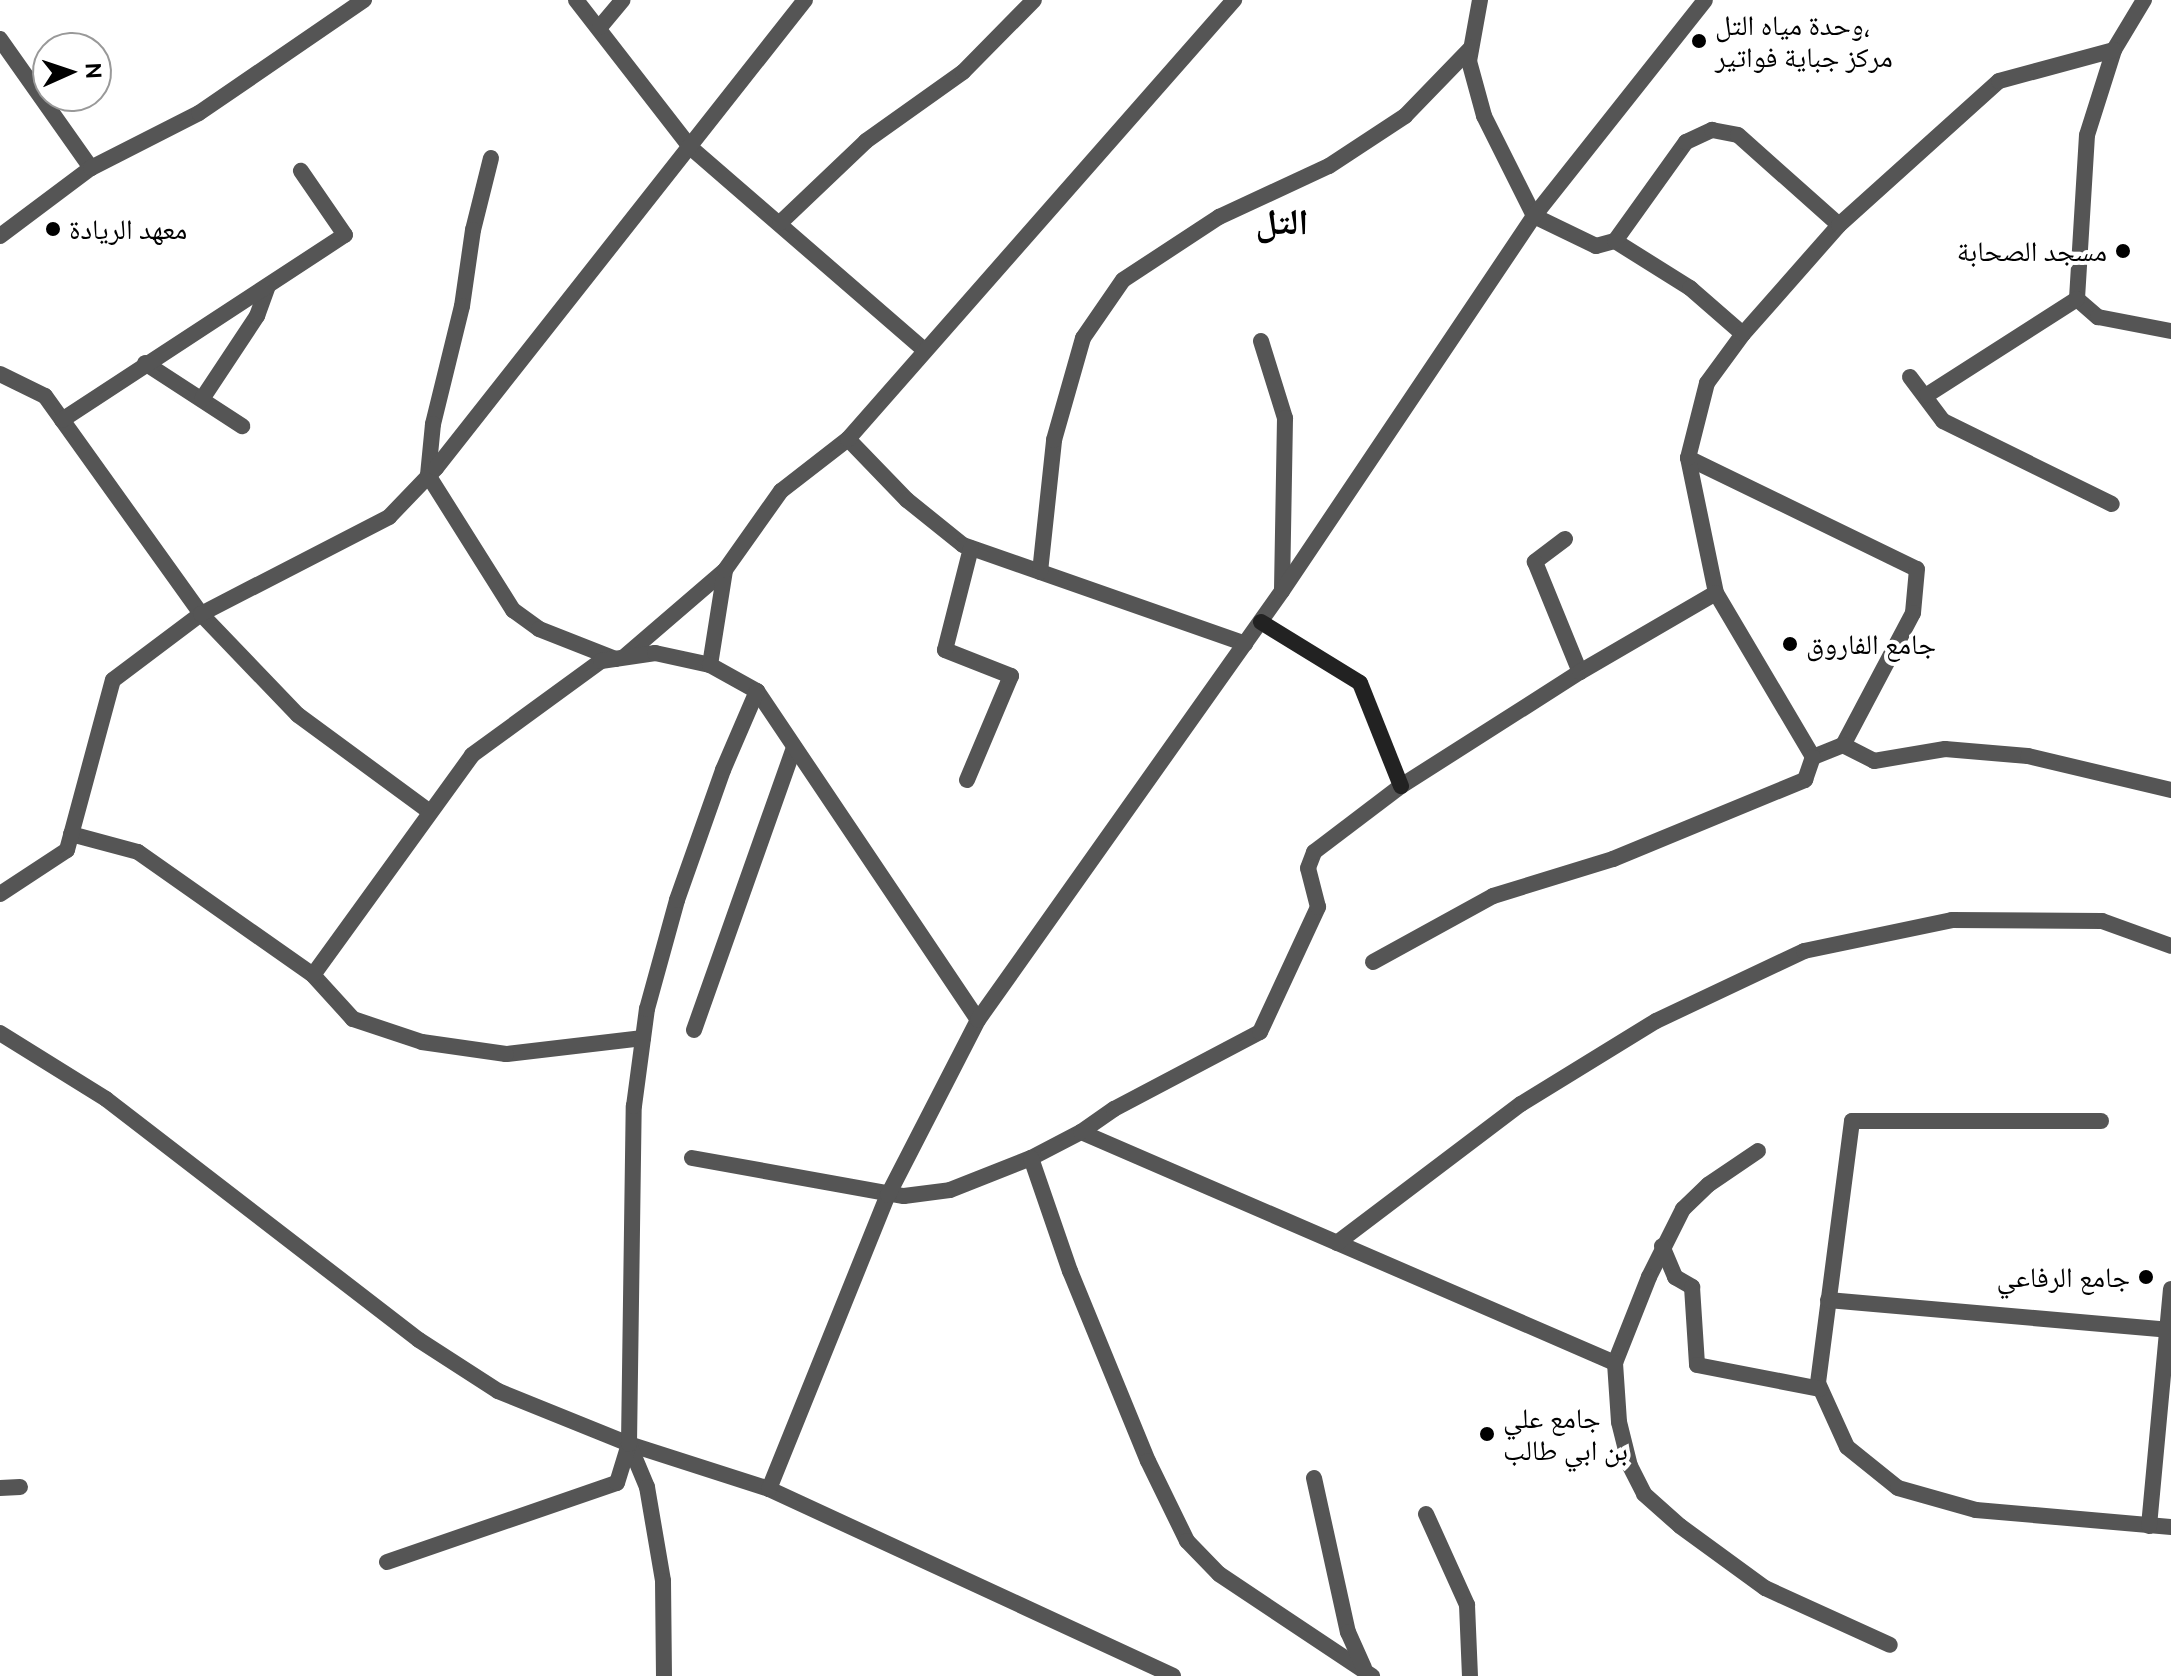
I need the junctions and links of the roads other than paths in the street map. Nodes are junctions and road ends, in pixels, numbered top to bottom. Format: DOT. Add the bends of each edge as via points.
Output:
graph roads {
  1 [pos="364,0"];
  2 [pos="576,0"];
  3 [pos="623,0"];
  4 [pos="805,0"];
  5 [pos="1034,0"];
  6 [pos="1234,0"];
  7 [pos="1480,0"];
  8 [pos="1705,0"];
  9 [pos="2144,0"];
  10 [pos="600,27"];
  11 [pos="0,39"];
  12 [pos="1471,48"];
  13 [pos="2114,50"];
  14 [pos="690,147"];
  15 [pos="491,158"];
  16 [pos="91,168"];
  17 [pos="301,171"];
  18 [pos="1534,216"];
  19 [pos="780,223"];
  20 [pos="1839,225"];
  21 [pos="0,236"];
  22 [pos="1615,241"];
  23 [pos="267,288"];
  24 [pos="2077,299"];
  25 [pos="2171,331"];
  26 [pos="1743,334"];
  27 [pos="1261,341"];
  28 [pos="924,350"];
  29 [pos="145,363"];
  30 [pos="0,374"];
  31 [pos="1910,377"];
  32 [pos="1927,395"];
  33 [pos="202,399"];
  34 [pos="62,420"];
  35 [pos="242,426"];
  36 [pos="848,439"];
  37 [pos="1688,458"];
  38 [pos="428,475"];
  39 [pos="2112,504"];
  40 [pos="1565,539"];
  41 [pos="971,548"];
  42 [pos="725,570"];
  43 [pos="1040,572"];
  44 [pos="1282,591"];
  45 [pos="1716,593"];
  46 [pos="201,614"];
  47 [pos="1261,622"];
  48 [pos="1245,644"];
  49 [pos="619,658"];
  50 [pos="710,665"];
  51 [pos="1580,672"];
  52 [pos="757,691"];
  53 [pos="1843,745"];
  54 [pos="794,747"];
  55 [pos="1813,757"];
  56 [pos="967,780"];
  57 [pos="1401,786"];
  58 [pos="2171,790"];
  59 [pos="430,812"];
  60 [pos="71,834"];
  61 [pos="0,894"];
  62 [pos="2171,946"];
  63 [pos="1373,962"];
  64 [pos="313,975"];
  65 [pos="978,1020"];
  66 [pos="694,1030"];
  67 [pos="1,1037"];
  68 [pos="643,1038"];
  69 [pos="2101,1121"];
  70 [pos="1081,1132"];
  71 [pos="1758,1151"];
  72 [pos="692,1158"];
  73 [pos="1031,1158"];
  74 [pos="888,1195"];
  75 [pos="1337,1243"];
  76 [pos="1662,1246"];
  77 [pos="2171,1289"];
  78 [pos="1828,1300"];
  79 [pos="2169,1329"];
  80 [pos="1615,1363"];
  81 [pos="1820,1389"];
  82 [pos="629,1444"];
  83 [pos="1314,1478"];
  84 [pos="20,1487"];
  85 [pos="0,1488"];
  86 [pos="769,1489"];
  87 [pos="1426,1514"];
  88 [pos="2149,1526"];
  89 [pos="2171,1527"];
  90 [pos="387,1562"];
  91 [pos="1890,1645"];
  92 [pos="1368,1672"];
  93 [pos="664,1676"];
  94 [pos="1173,1676"];
  95 [pos="1470,1676"];
  1 -- 16 [label="street" via="199,113"];
  2 -- 10 [label="street"];
  3 -- 10 [label="street"];
  4 -- 14 [label="street"];
  5 -- 19 [label="street" via="963,72 866,141"];
  6 -- 28 [label="street"];
  7 -- 12 [label="street"];
  8 -- 18 [label="street"];
  9 -- 13 [label="street"];
  10 -- 14 [label="street"];
  11 -- 16 [label="street"];
  12 -- 18 [label="street" via="1469,61 1484,116"];
  12 -- 43 [label="street" via="1405,116 1329,166 1219,217 1123,280 1083,338 1054,440"];
  13 -- 20 [label="street" via="1999,81"];
  13 -- 24 [label="street" via="2087,135"];
  14 -- 19 [label="street"];
  14 -- 38 [label="street"];
  15 -- 38 [label="street" via="433,424"];
  16 -- 21 [label="street"];
  17 -- 23 [label="street" via="345,235"];
  18 -- 22 [label="street" via="1596,246"];
  18 -- 44 [label="street"];
  19 -- 28 [label="street"];
  20 -- 22 [label="street" via="1738,135 1712,130 1686,142"];
  20 -- 26 [label="street"];
  22 -- 26 [label="street" via="1690,288"];
  23 -- 29 [label="street"];
  23 -- 33 [label="street" via="257,316"];
  24 -- 25 [label="street" via="2098,317"];
  24 -- 32 [label="street"];
  26 -- 37 [label="street" via="1707,383"];
  27 -- 44 [label="street" via="1285,418"];
  28 -- 36 [label="street"];
  29 -- 33 [label="street"];
  29 -- 34 [label="street"];
  30 -- 34 [label="street" via="45,396"];
  31 -- 32 [label="street"];
  32 -- 39 [label="street" via="1943,421"];
  33 -- 35 [label="street"];
  34 -- 46 [label="street"];
  36 -- 41 [label="street" via="907,500"];
  36 -- 42 [label="street" via="781,491"];
  37 -- 45 [label="street"];
  37 -- 53 [label="street" via="1917,569 1913,613"];
  38 -- 46 [label="street" via="389,517"];
  38 -- 49 [label="street" via="513,610 539,629"];
  40 -- 51 [label="street" via="1535,562"];
  41 -- 43 [label="street"];
  41 -- 56 [label="street" via="945,650 1011,676"];
  42 -- 49 [label="street"];
  42 -- 50 [label="street"];
  43 -- 48 [label="street"];
  44 -- 47 [label="street"];
  45 -- 51 [label="street"];
  45 -- 55 [label="street"];
  46 -- 59 [label="street" via="298,715"];
  46 -- 60 [label="street" via="113,680"];
  47 -- 48 [label="street"];
  47 -- 57 [label="street" via="1360,683"];
  48 -- 65 [label="street"];
  49 -- 50 [label="street" via="655,653"];
  49 -- 59 [label="street" via="601,661 472,755"];
  50 -- 52 [label="street"];
  51 -- 57 [label="street"];
  52 -- 54 [label="street"];
  52 -- 68 [label="street" via="677,900"];
  53 -- 55 [label="street"];
  53 -- 58 [label="street" via="1874,761 1945,749 2028,756"];
  54 -- 65 [label="street"];
  54 -- 66 [label="street"];
  55 -- 63 [label="street" via="1805,780 1613,859 1493,896"];
  57 -- 70 [label="street" via="1314,852 1308,868 1318,907 1260,1032"];
  59 -- 64 [label="street"];
  60 -- 61 [label="street" via="67,850"];
  60 -- 64 [label="street" via="138,852"];
  62 -- 75 [label="street" via="2102,921 1952,920 1804,951 1656,1021 1521,1104"];
  64 -- 68 [label="street" via="353,1019 422,1042 506,1054"];
  65 -- 74 [label="street"];
  67 -- 82 [label="street" via="106,1099 419,1340 498,1391"];
  68 -- 82 [label="street" via="634,1106"];
  69 -- 78 [label="street" via="1852,1121"];
  70 -- 73 [label="street"];
  70 -- 75 [label="street"];
  71 -- 76 [label="street" via="1683,1209"];
  72 -- 74 [label="street"];
  73 -- 74 [label="street" via="950,1190"];
  73 -- 92 [label="street" via="1070,1271 1187,1541 1219,1574"];
  74 -- 86 [label="street"];
  75 -- 80 [label="street"];
  76 -- 80 [label="street"];
  76 -- 81 [label="street" via="1675,1277 1692,1287 1697,1365"];
  77 -- 79 [label="street"];
  78 -- 79 [label="street"];
  78 -- 81 [label="street"];
  79 -- 88 [label="street"];
  80 -- 91 [label="street" via="1619,1422 1630,1466 1644,1494 1765,1588"];
  81 -- 88 [label="street" via="1847,1447 1898,1488 1976,1510"];
  82 -- 86 [label="street"];
  82 -- 90 [label="street" via="617,1483"];
  82 -- 93 [label="street" via="647,1487 663,1581"];
  83 -- 92 [label="street" via="1348,1632"];
  84 -- 85 [label="street"];
  86 -- 94 [label="street"];
  87 -- 95 [label="street" via="1467,1605"];
  88 -- 89 [label="street"];
}
